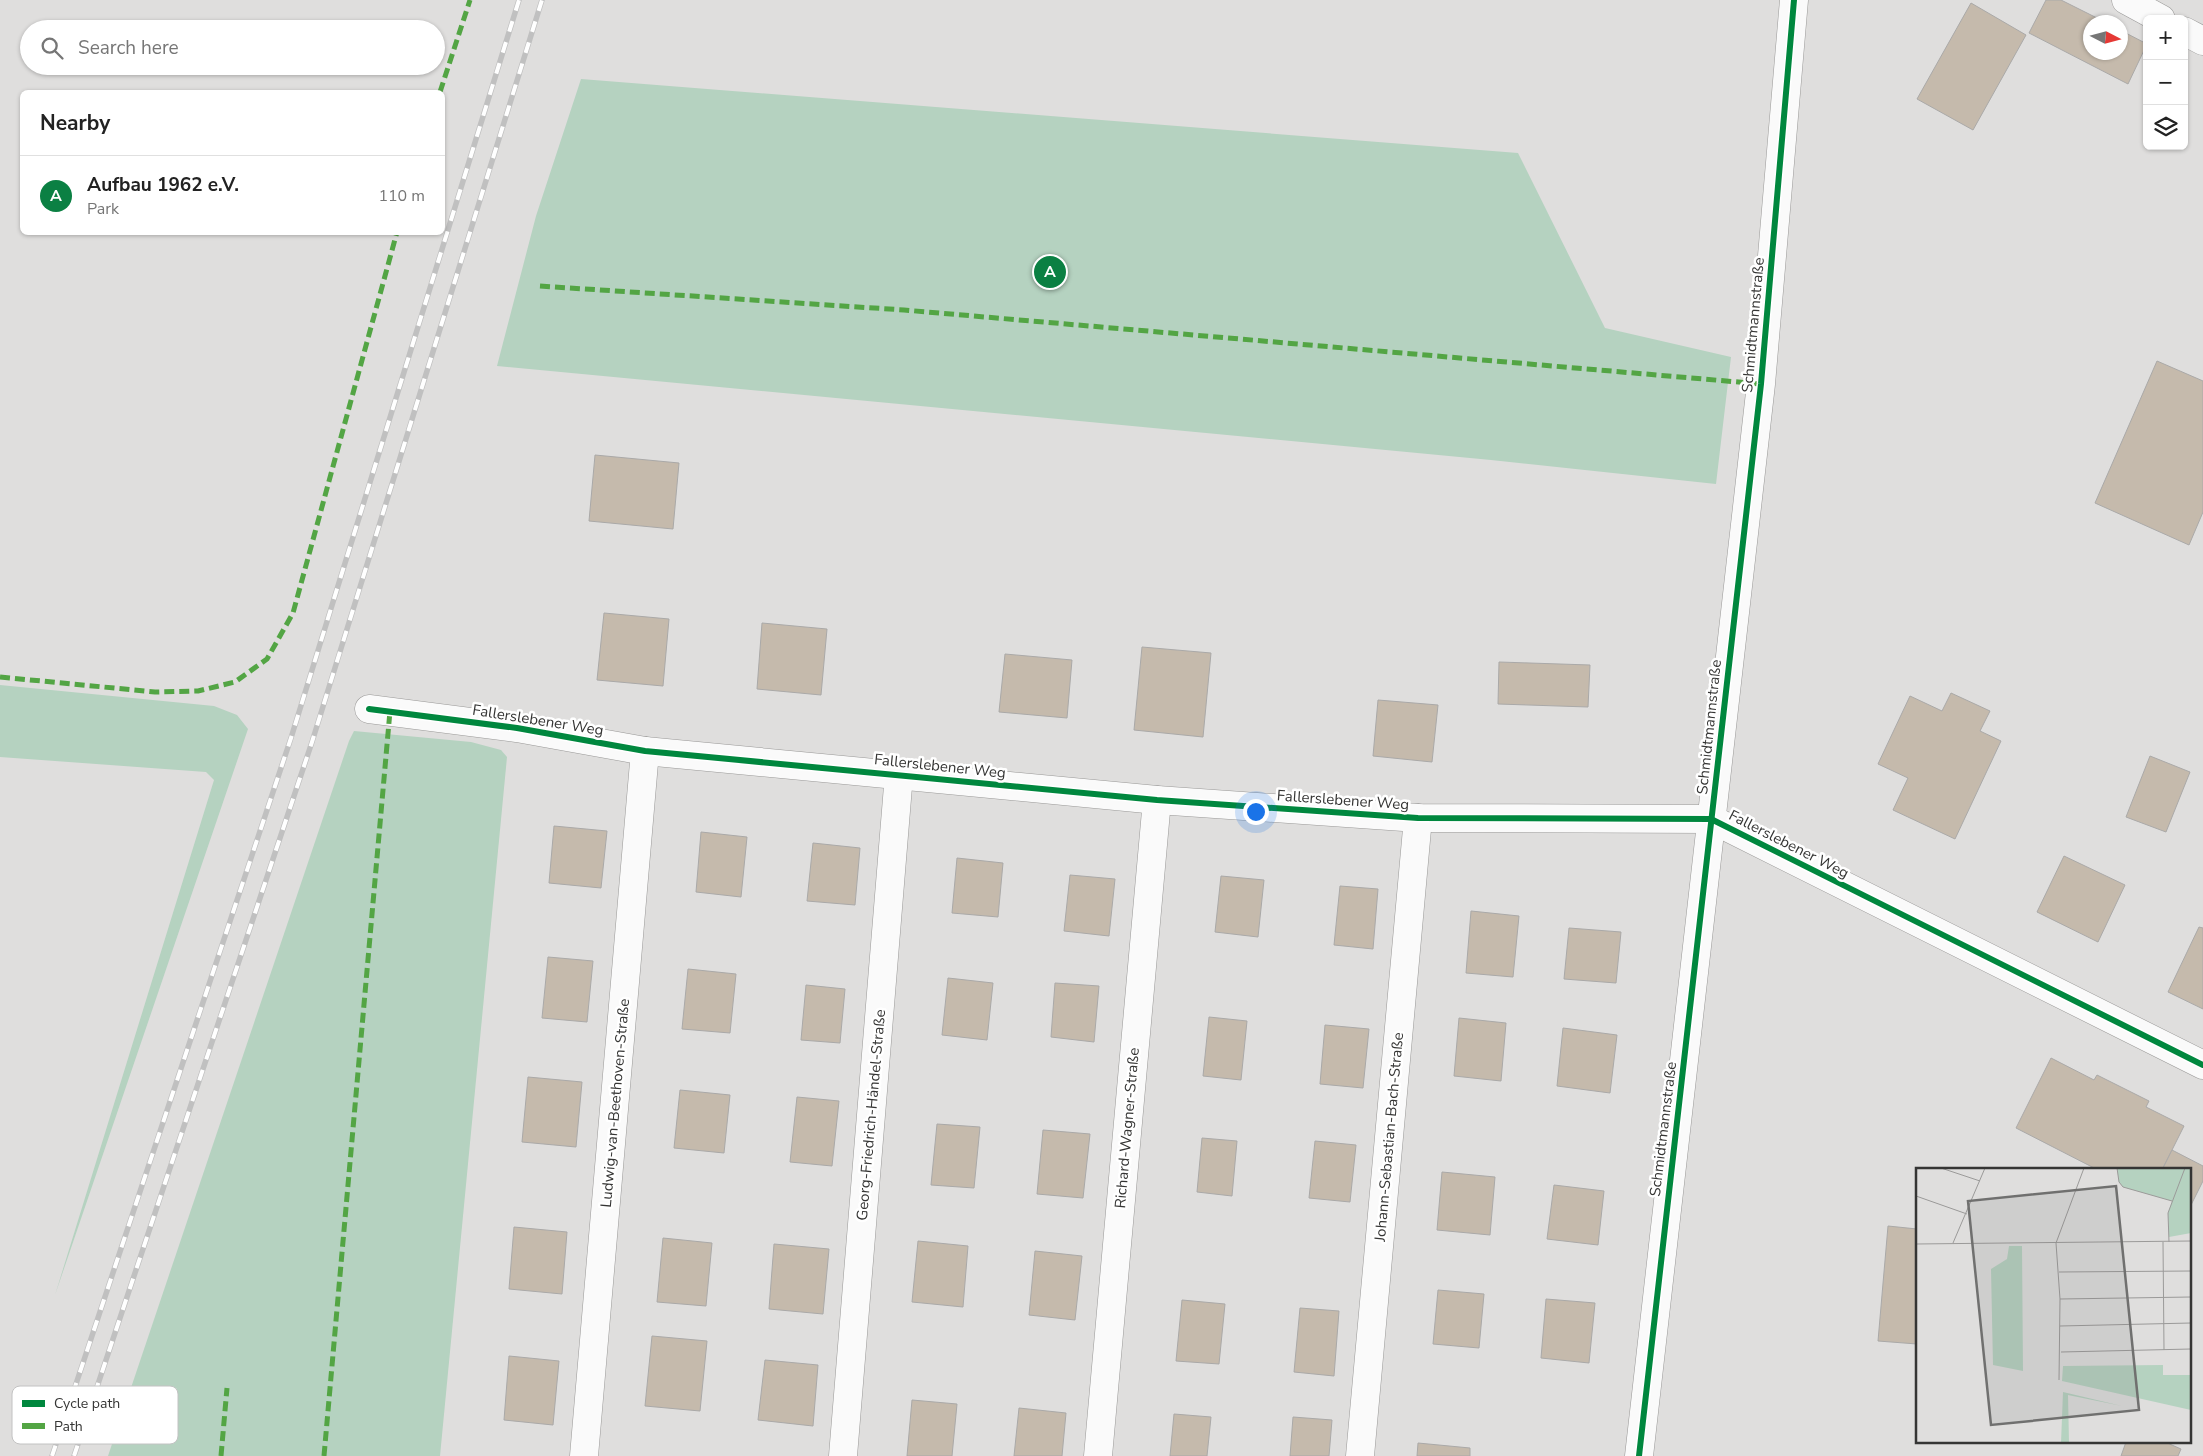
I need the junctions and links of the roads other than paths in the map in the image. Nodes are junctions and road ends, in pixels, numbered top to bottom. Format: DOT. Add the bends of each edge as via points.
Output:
graph roads {
  1 [pos="1794,0"];
  2 [pos="2126,0"];
  3 [pos="2154,15"];
  4 [pos="2188,33"];
  5 [pos="2203,41"];
  6 [pos="369,709"];
  7 [pos="645,750"];
  8 [pos="899,774"];
  9 [pos="1157,800"];
  10 [pos="1418,818"];
  11 [pos="1711,819"];
  12 [pos="2203,1065"];
  13 [pos="584,1456"];
  14 [pos="843,1456"];
  15 [pos="1098,1456"];
  16 [pos="1360,1456"];
  17 [pos="1639,1456"];
  1 -- 11 [label="street, Schmidtmannstraße" via="1762,368"];
  2 -- 3 [label="street"];
  4 -- 5 [label="street"];
  6 -- 7 [label="street, Fallerslebener Weg" via="517,728"];
  7 -- 8 [label="street, Fallerslebener Weg"];
  7 -- 13 [label="street, Ludwig-van-Beethoven-Straße"];
  8 -- 9 [label="street, Fallerslebener Weg"];
  8 -- 14 [label="street, Georg-Friedrich-Händel-Straße"];
  9 -- 10 [label="street, Fallerslebener Weg"];
  9 -- 15 [label="street, Richard-Wagner-Straße"];
  10 -- 11 [label="street, Fallerslebener Weg"];
  10 -- 16 [label="street, Johann-Sebastian-Bach-Straße"];
  11 -- 12 [label="street, Fallerslebener Weg"];
  11 -- 17 [label="street, Schmidtmannstraße"];
}
